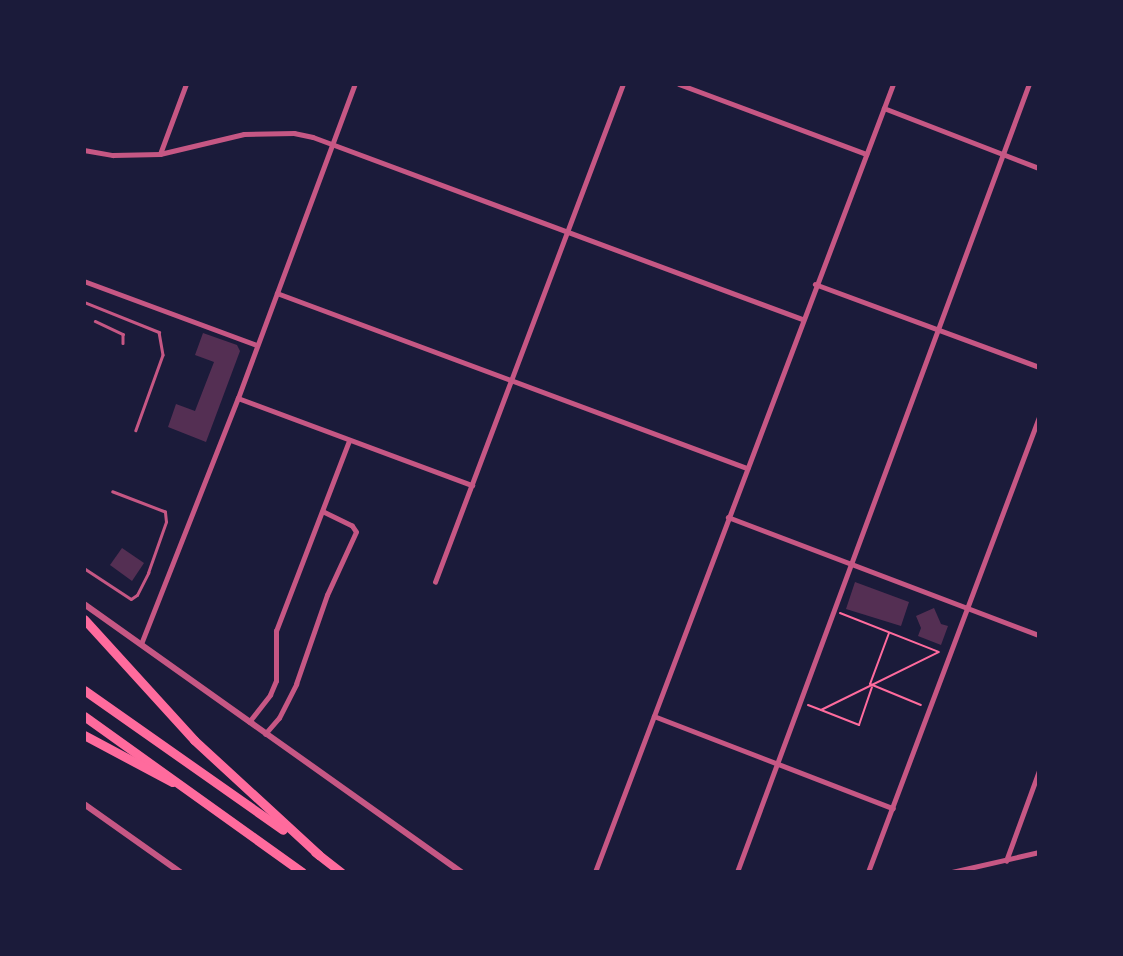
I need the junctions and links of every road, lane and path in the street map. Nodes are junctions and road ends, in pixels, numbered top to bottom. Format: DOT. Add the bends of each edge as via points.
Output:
graph roads {
  1 [pos="186,84"];
  2 [pos="355,84"];
  3 [pos="623,84"];
  4 [pos="679,84"];
  5 [pos="893,84"];
  6 [pos="1030,84"];
  7 [pos="884,108"];
  8 [pos="332,144"];
  9 [pos="84,150"];
  10 [pos="160,154"];
  11 [pos="866,154"];
  12 [pos="1003,155"];
  13 [pos="1039,169"];
  14 [pos="567,232"];
  15 [pos="84,281"];
  16 [pos="815,284"];
  17 [pos="277,293"];
  18 [pos="84,302"];
  19 [pos="802,319"];
  20 [pos="95,321"];
  21 [pos="940,328"];
  22 [pos="123,343"];
  23 [pos="258,345"];
  24 [pos="1039,367"];
  25 [pos="512,380"];
  26 [pos="238,398"];
  27 [pos="1039,418"];
  28 [pos="136,430"];
  29 [pos="349,441"];
  30 [pos="747,468"];
  31 [pos="472,485"];
  32 [pos="113,492"];
  33 [pos="323,512"];
  34 [pos="728,517"];
  35 [pos="851,564"];
  36 [pos="84,569"];
  37 [pos="435,582"];
  38 [pos="84,604"];
  39 [pos="967,609"];
  40 [pos="834,610"];
  41 [pos="84,619"];
  42 [pos="890,632"];
  43 [pos="1039,635"];
  44 [pos="141,644"];
  45 [pos="871,685"];
  46 [pos="84,690"];
  47 [pos="799,702"];
  48 [pos="930,709"];
  49 [pos="821,710"];
  50 [pos="84,716"];
  51 [pos="654,716"];
  52 [pos="248,723"];
  53 [pos="84,735"];
  54 [pos="265,735"];
  55 [pos="776,763"];
  56 [pos="1039,771"];
  57 [pos="205,800"];
  58 [pos="85,806"];
  59 [pos="893,808"];
  60 [pos="1039,852"];
  61 [pos="319,855"];
  62 [pos="1006,861"];
  63 [pos="180,872"];
  64 [pos="302,872"];
  65 [pos="341,872"];
  66 [pos="461,872"];
  67 [pos="595,872"];
  68 [pos="737,872"];
  69 [pos="868,872"];
  70 [pos="952,872"];
  1 -- 10 [label="street"];
  2 -- 8 [label="street"];
  3 -- 14 [label="street"];
  4 -- 11 [label="street"];
  5 -- 7 [label="street"];
  6 -- 12 [label="street"];
  7 -- 11 [label="street"];
  7 -- 12 [label="street"];
  8 -- 10 [label="street" via="274,132 228,137"];
  8 -- 14 [label="street"];
  8 -- 17 [label="street"];
  9 -- 10 [label="street"];
  11 -- 16 [label="street"];
  12 -- 13 [label="street"];
  12 -- 21 [label="street"];
  14 -- 19 [label="street"];
  14 -- 25 [label="street"];
  15 -- 23 [label="street"];
  16 -- 19 [label="street"];
  16 -- 21 [label="street"];
  17 -- 23 [label="street"];
  17 -- 25 [label="street"];
  18 -- 28 [label="lane" via="159,332 163,355"];
  19 -- 30 [label="street"];
  20 -- 22 [label="lane" via="123,334"];
  21 -- 24 [label="street"];
  21 -- 35 [label="street"];
  23 -- 26 [label="street"];
  25 -- 30 [label="street"];
  25 -- 31 [label="street"];
  26 -- 29 [label="street"];
  26 -- 44 [label="street"];
  27 -- 39 [label="street"];
  29 -- 31 [label="street"];
  29 -- 33 [label="street"];
  30 -- 34 [label="street"];
  31 -- 37 [label="street"];
  32 -- 36 [label="lane" via="165,512 166,522 148,573 131,598"];
  33 -- 52 [label="street" via="276,631 276,681"];
  33 -- 54 [label="street" via="356,532 327,595 296,684"];
  34 -- 35 [label="street"];
  34 -- 51 [label="street"];
  35 -- 39 [label="street"];
  35 -- 40 [label="street"];
  38 -- 44 [label="street"];
  39 -- 43 [label="street"];
  39 -- 48 [label="street"];
  40 -- 42 [label="path"];
  40 -- 47 [label="street"];
  41 -- 61 [label="highway" via="194,740"];
  42 -- 45 [label="path"];
  42 -- 45 [label="path" via="939,652"];
  44 -- 52 [label="street"];
  45 -- 48 [label="path"];
  45 -- 49 [label="path"];
  45 -- 49 [label="path" via="859,725"];
  46 -- 61 [label="highway"];
  47 -- 49 [label="path"];
  47 -- 55 [label="street"];
  48 -- 59 [label="street"];
  50 -- 57 [label="highway"];
  51 -- 55 [label="street"];
  51 -- 67 [label="street"];
  52 -- 54 [label="street"];
  53 -- 57 [label="highway"];
  54 -- 66 [label="street"];
  55 -- 59 [label="street"];
  55 -- 68 [label="street"];
  56 -- 62 [label="street"];
  57 -- 64 [label="highway"];
  58 -- 63 [label="street"];
  59 -- 69 [label="street"];
  60 -- 62 [label="street"];
  61 -- 65 [label="highway"];
  62 -- 70 [label="street"];
}
